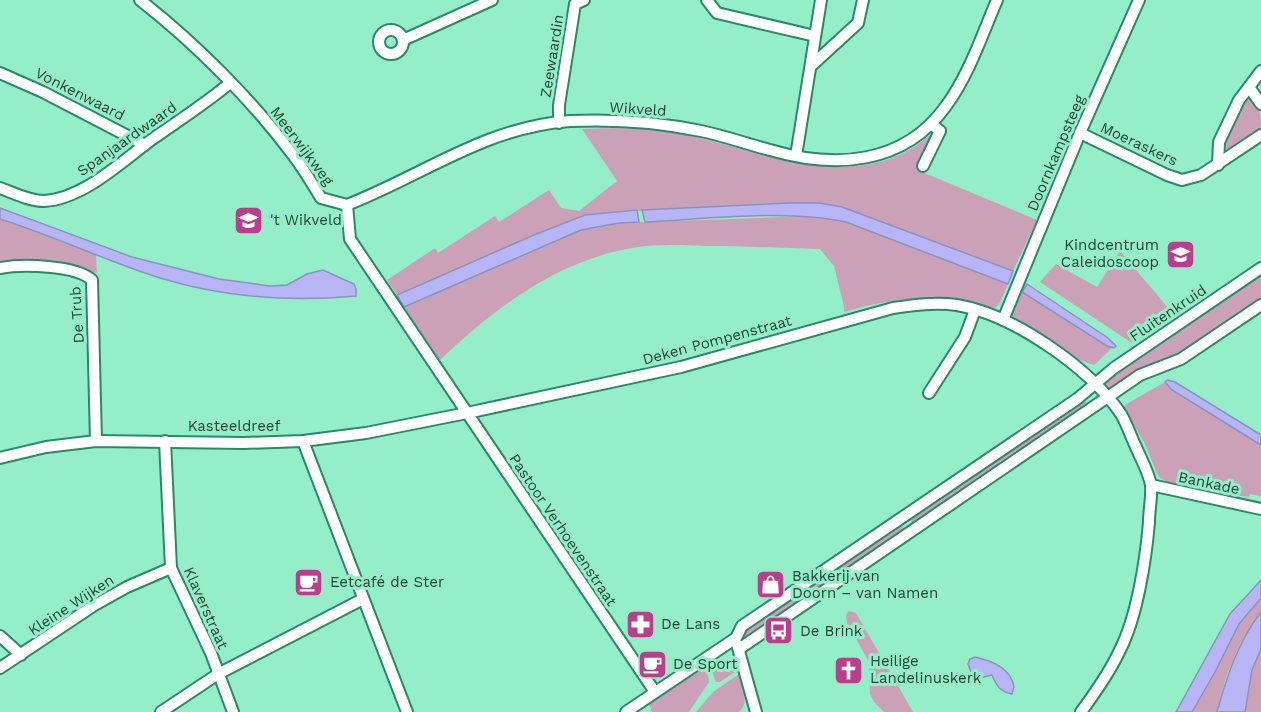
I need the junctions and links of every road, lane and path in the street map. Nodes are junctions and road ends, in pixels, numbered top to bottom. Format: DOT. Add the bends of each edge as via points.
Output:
graph roads {
  1 [pos="140,0"];
  2 [pos="492,0"];
  3 [pos="707,0"];
  4 [pos="821,0"];
  5 [pos="862,0"];
  6 [pos="997,0"];
  7 [pos="1139,0"];
  8 [pos="577,1"];
  9 [pos="815,36"];
  10 [pos="403,40"];
  11 [pos="811,66"];
  12 [pos="1261,71"];
  13 [pos="0,73"];
  14 [pos="230,83"];
  15 [pos="1249,87"];
  16 [pos="1261,104"];
  17 [pos="559,123"];
  18 [pos="931,124"];
  19 [pos="1080,133"];
  20 [pos="1261,135"];
  21 [pos="145,145"];
  22 [pos="796,156"];
  23 [pos="1218,165"];
  24 [pos="923,166"];
  25 [pos="0,188"];
  26 [pos="347,205"];
  27 [pos="0,268"];
  28 [pos="1261,268"];
  29 [pos="1261,305"];
  30 [pos="975,310"];
  31 [pos="1003,320"];
  32 [pos="1094,384"];
  33 [pos="929,393"];
  34 [pos="1107,398"];
  35 [pos="467,414"];
  36 [pos="96,441"];
  37 [pos="165,441"];
  38 [pos="303,441"];
  39 [pos="1,455"];
  40 [pos="1151,485"];
  41 [pos="1261,509"];
  42 [pos="902,517"];
  43 [pos="911,532"];
  44 [pos="171,568"];
  45 [pos="363,598"];
  46 [pos="0,636"];
  47 [pos="737,643"];
  48 [pos="21,655"];
  49 [pos="0,668"];
  50 [pos="218,674"];
  51 [pos="655,692"];
  52 [pos="161,712"];
  53 [pos="233,712"];
  54 [pos="407,712"];
  55 [pos="626,712"];
  56 [pos="756,712"];
  57 [pos="1081,712"];
  1 -- 14 [label="street, Meerwijkweg" via="178,29"];
  2 -- 10 [label="street"];
  3 -- 9 [label="street" via="717,13"];
  4 -- 9 [label="street"];
  5 -- 11 [label="street" via="858,23"];
  6 -- 18 [label="street, Wikveld" via="958,88"];
  7 -- 19 [label="street, Doornkampsteeg"];
  8 -- 17 [label="street, Zeewaardin"];
  9 -- 11 [label="street"];
  11 -- 22 [label="street"];
  12 -- 15 [label="street"];
  13 -- 21 [label="street, Vonkenwaard"];
  14 -- 21 [label="street, Spanjaardwaard"];
  14 -- 26 [label="street, Meerwijkweg" via="293,155 321,198"];
  15 -- 16 [label="street"];
  15 -- 23 [label="street" via="1219,142"];
  17 -- 22 [label="street, Wikveld" via="653,123 710,133"];
  17 -- 26 [label="street, Wikveld" via="476,143 381,192"];
  18 -- 22 [label="street, Wikveld" via="904,144 869,157 838,162"];
  18 -- 24 [label="street" via="940,131"];
  19 -- 23 [label="street, Moeraskers" via="1182,180"];
  19 -- 31 [label="street, Doornkampsteeg"];
  20 -- 23 [label="street, Moeraskers"];
  21 -- 25 [label="street, Spanjaardwaard" via="67,196 34,200"];
  26 -- 35 [label="street" via="350,239"];
  27 -- 36 [label="street, De Trub" via="63,270 92,280"];
  28 -- 32 [label="street, Fluitenkruid"];
  29 -- 34 [label="street" via="1180,359 1140,375"];
  30 -- 31 [label="street, Deken Pompenstraat"];
  30 -- 33 [label="street" via="965,337"];
  30 -- 35 [label="street, Deken Pompenstraat" via="922,303 893,308 681,367"];
  31 -- 32 [label="street, Deken Pompenstraat" via="1051,348"];
  32 -- 34 [label="street, Deken Pompenstraat"];
  32 -- 42 [label="street, Fluitenkruid"];
  34 -- 40 [label="street, Deken Pompenstraat" via="1121,414"];
  34 -- 43 [label="street"];
  35 -- 38 [label="street, Kasteeldreef"];
  35 -- 51 [label="street, Pastoor Verhoevenstraat"];
  36 -- 37 [label="street, Kasteeldreef"];
  36 -- 39 [label="street, Kasteeldreef"];
  37 -- 38 [label="street, Kasteeldreef"];
  37 -- 44 [label="street, Klaverstraat"];
  38 -- 45 [label="street"];
  40 -- 41 [label="street, Bankade"];
  40 -- 57 [label="street" via="1148,541 1128,630 1121,650"];
  42 -- 43 [label="street"];
  42 -- 47 [label="street, Fluitenkruid" via="742,626"];
  43 -- 47 [label="street"];
  44 -- 48 [label="street, Kleine Wijken" via="93,606"];
  44 -- 50 [label="street, Klaverstraat"];
  45 -- 50 [label="street"];
  45 -- 54 [label="street"];
  46 -- 48 [label="street, Kleine Wijken"];
  47 -- 51 [label="street"];
  47 -- 56 [label="street"];
  48 -- 49 [label="street, Kleine Wijken"];
  50 -- 52 [label="street"];
  50 -- 53 [label="street, Klaverstraat"];
  51 -- 55 [label="street"];
}
